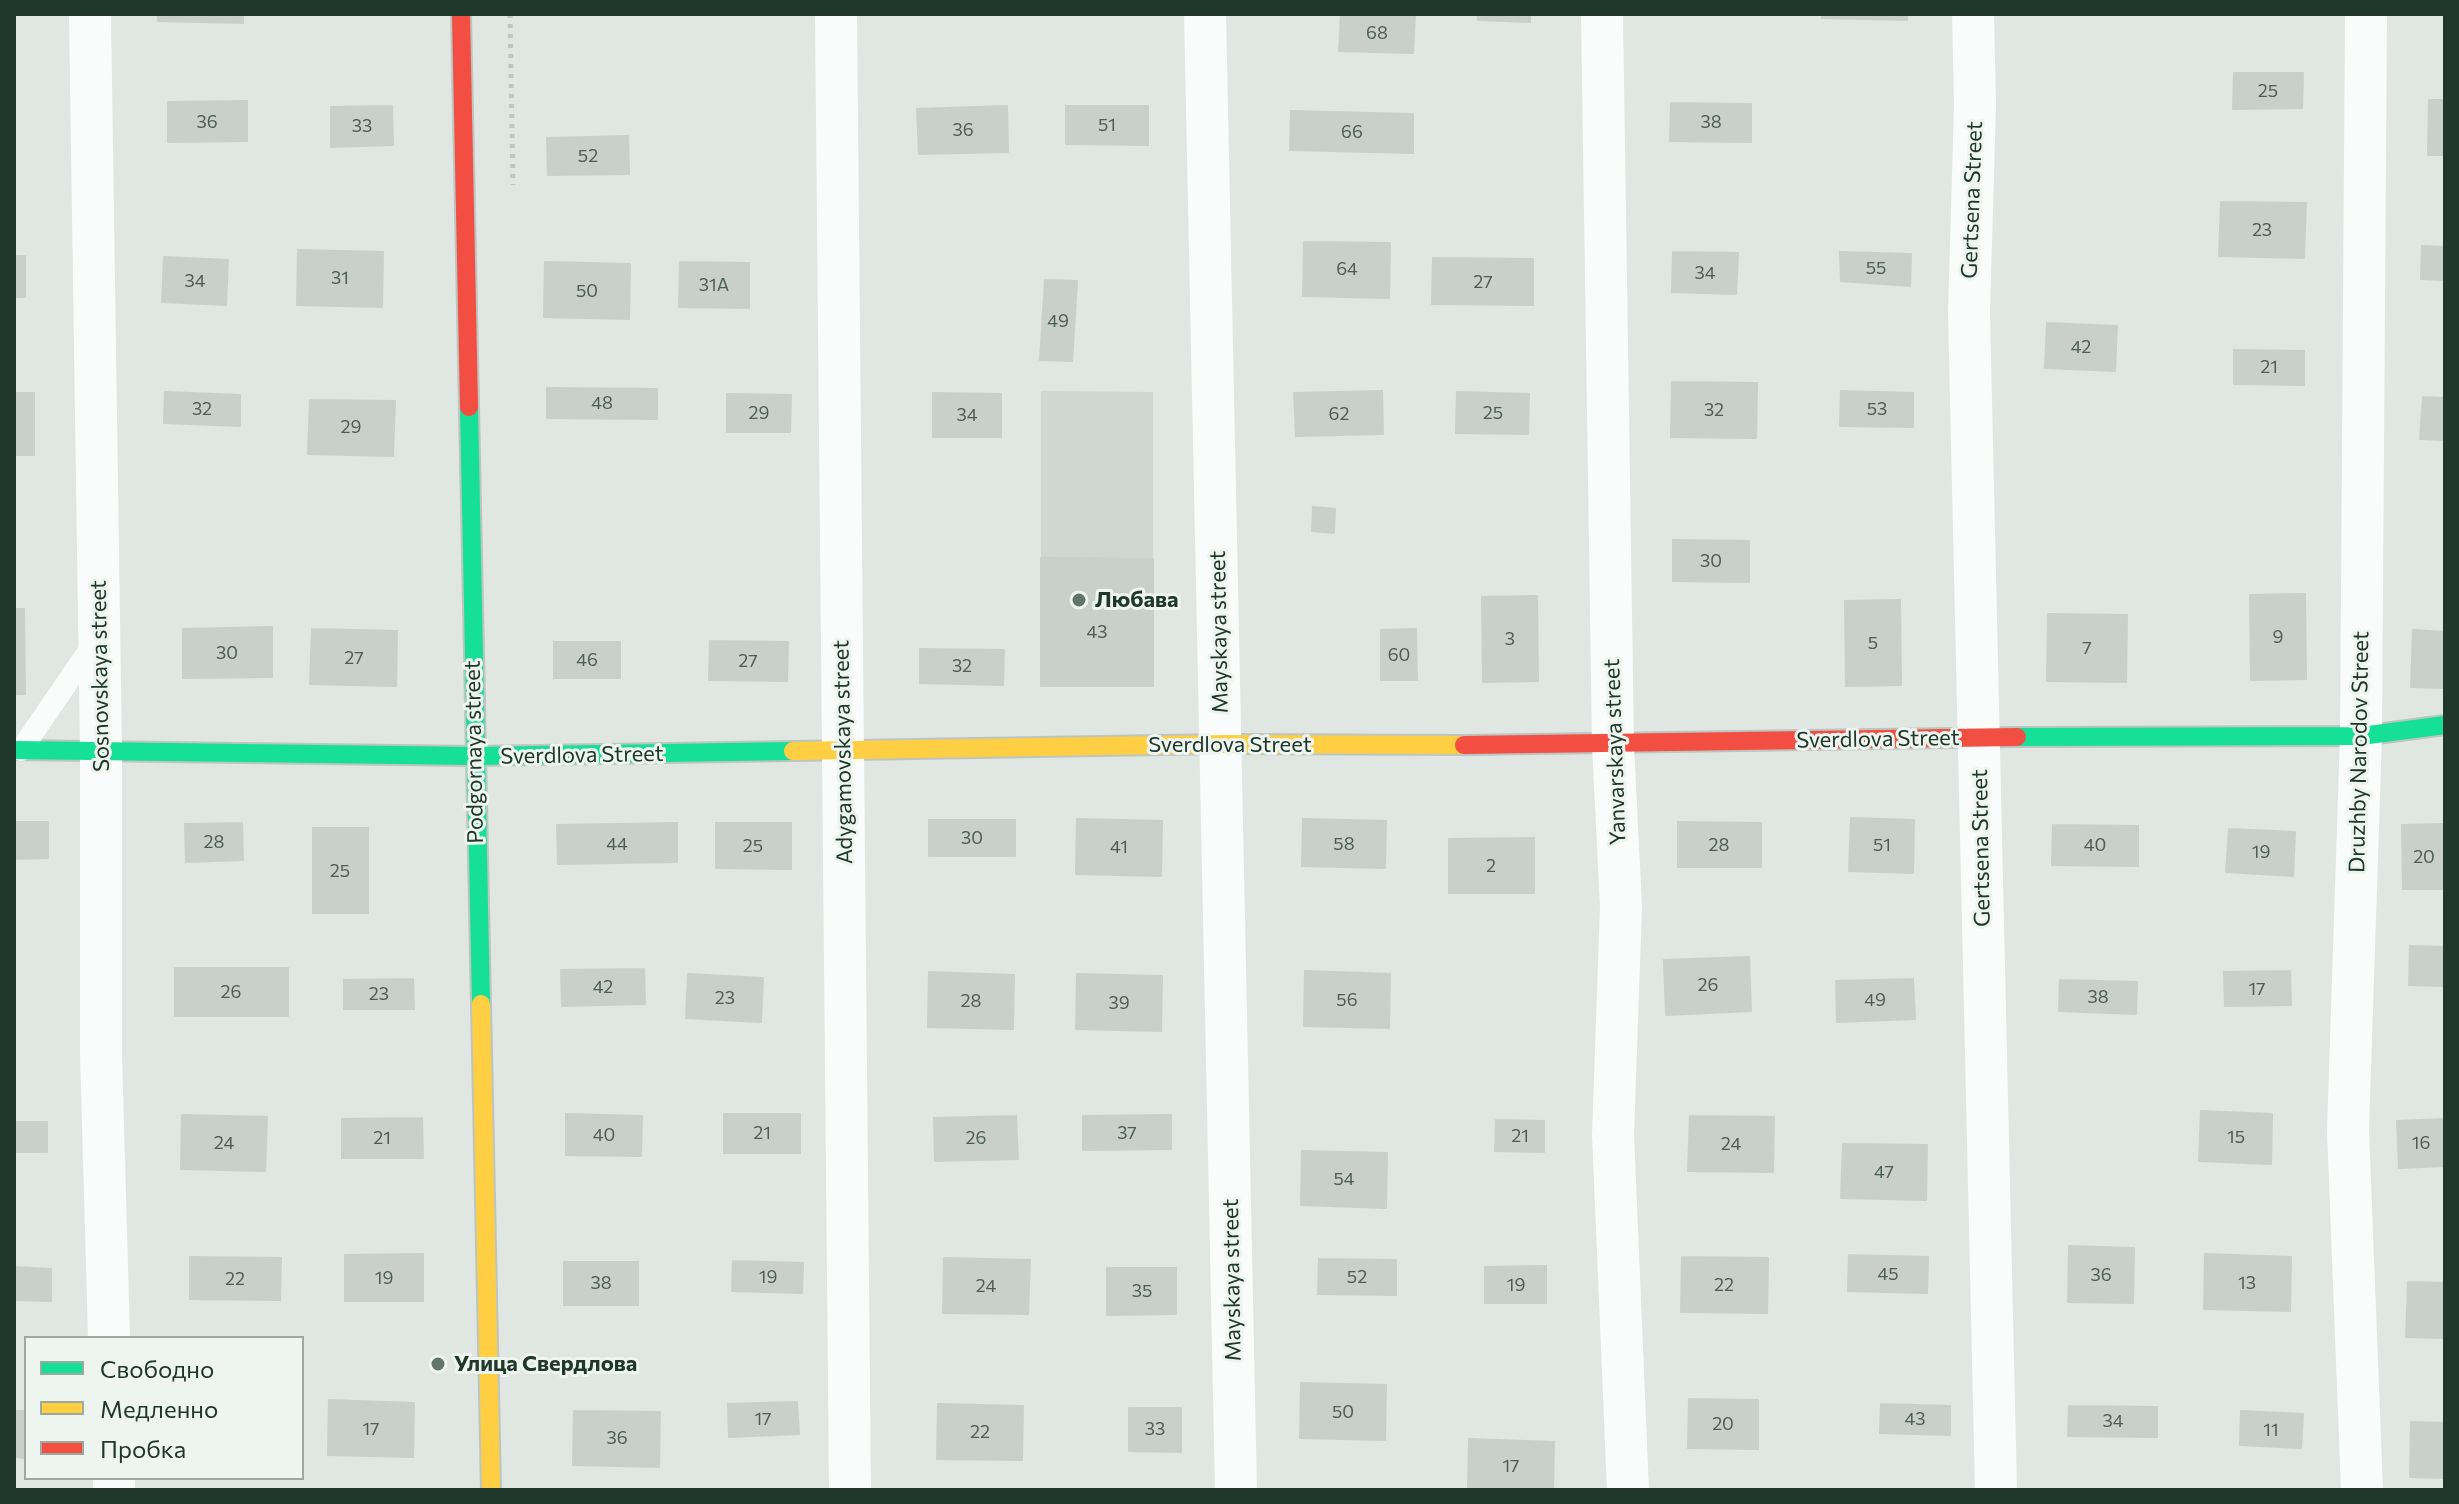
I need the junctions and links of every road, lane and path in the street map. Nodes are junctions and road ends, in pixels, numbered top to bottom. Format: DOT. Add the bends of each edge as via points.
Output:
graph roads {
  1 [pos="90,14"];
  2 [pos="461,14"];
  3 [pos="836,14"];
  4 [pos="1205,14"];
  5 [pos="1602,14"];
  6 [pos="1973,14"];
  7 [pos="2366,14"];
  8 [pos="99,636"];
  9 [pos="2445,725"];
  10 [pos="2361,736"];
  11 [pos="1979,737"];
  12 [pos="1222,744"];
  13 [pos="1613,745"];
  14 [pos="17,750"];
  15 [pos="101,751"];
  16 [pos="843,752"];
  17 [pos="474,756"];
  18 [pos="109,1336"];
  19 [pos="491,1490"];
  20 [pos="850,1490"];
  21 [pos="1236,1490"];
  22 [pos="1628,1490"];
  23 [pos="1996,1490"];
  24 [pos="2362,1490"];
  1 -- 8 [label="street, Sosnovskaya street"];
  2 -- 17 [label="street, Podgornaya street"];
  3 -- 16 [label="street, Adygamovskaya street"];
  4 -- 12 [label="street, Mayskaya street"];
  5 -- 13 [label="street, Yanvarskaya street"];
  6 -- 11 [label="street, Gertsena Street" via="1969,313"];
  7 -- 10 [label="street, Druzhby Narodov Street"];
  8 -- 14 [label="lane"];
  8 -- 15 [label="street, Sosnovskaya street"];
  9 -- 10 [label="street, Sverdlova Street"];
  10 -- 11 [label="street, Sverdlova Street"];
  10 -- 24 [label="street, Druzhby Narodov Street" via="2348,1130"];
  11 -- 13 [label="street, Sverdlova Street"];
  11 -- 23 [label="street, Gertsena Street"];
  12 -- 13 [label="street, Sverdlova Street"];
  12 -- 16 [label="street, Sverdlova Street"];
  12 -- 21 [label="street, Mayskaya street"];
  13 -- 22 [label="street, Yanvarskaya street" via="1621,906 1613,1135"];
  14 -- 15 [label="street, Sverdlova Street"];
  15 -- 17 [label="street, Sverdlova Street"];
  15 -- 18 [label="street, Sosnovskaya street" via="101,1053"];
  16 -- 17 [label="street, Sverdlova Street"];
  16 -- 20 [label="street, Adygamovskaya street"];
  17 -- 19 [label="street, Podgornaya street"];
}
